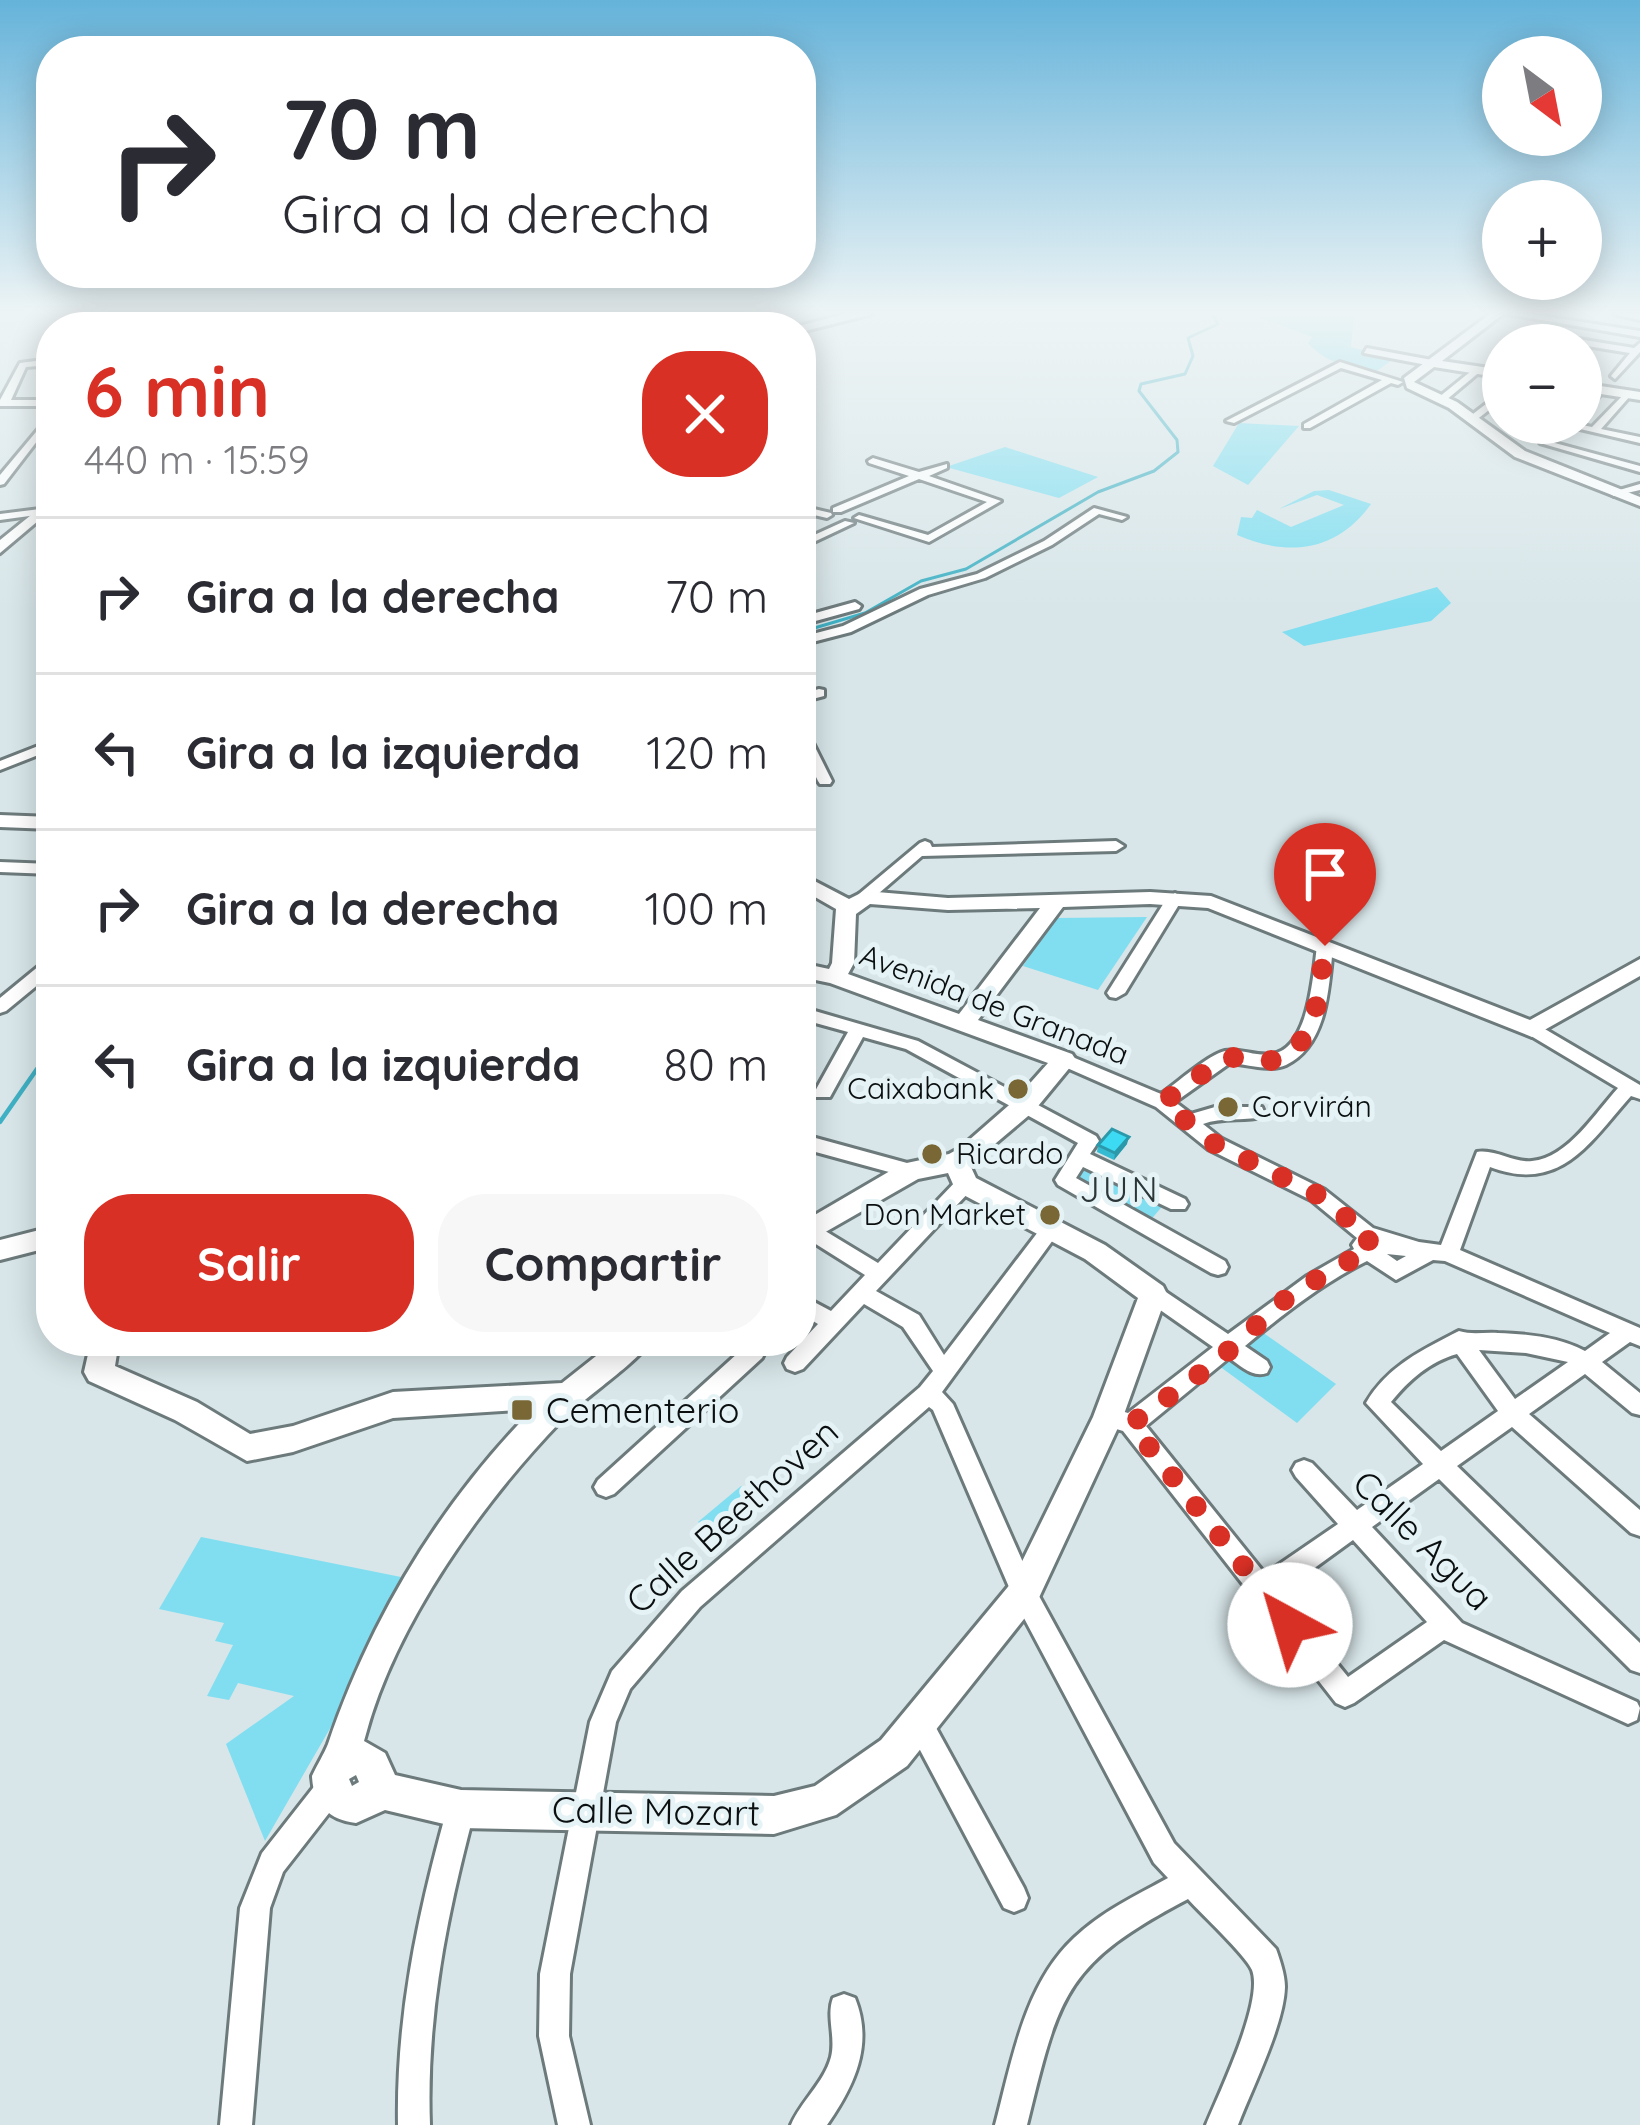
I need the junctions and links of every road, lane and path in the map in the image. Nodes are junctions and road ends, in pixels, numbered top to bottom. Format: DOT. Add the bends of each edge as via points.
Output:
graph roads {
  1 [pos="1246,413"];
  2 [pos="1334,413"];
  3 [pos="1464,413"];
  4 [pos="1478,413"];
  5 [pos="1472,418"];
  6 [pos="1231,421"];
  7 [pos="1306,426"];
  8 [pos="36,431"];
  9 [pos="1602,432"];
  10 [pos="1640,440"];
  11 [pos="1538,444"];
  12 [pos="1553,444"];
  13 [pos="1520,454"];
  14 [pos="873,461"];
  15 [pos="943,466"];
  16 [pos="1640,469"];
  17 [pos="916,478"];
  18 [pos="0,482"];
  19 [pos="1640,487"];
  20 [pos="1614,493"];
  21 [pos="1640,502"];
  22 [pos="816,511"];
  23 [pos="36,513"];
  24 [pos="832,513"];
  25 [pos="36,515"];
  26 [pos="36,516"];
  27 [pos="0,517"];
  28 [pos="1122,517"];
  29 [pos="854,520"];
  30 [pos="0,531"];
  31 [pos="816,538"];
  32 [pos="0,548"];
  33 [pos="855,606"];
  34 [pos="816,617"];
  35 [pos="816,637"];
  36 [pos="819,693"];
  37 [pos="816,694"];
  38 [pos="36,751"];
  39 [pos="816,763"];
  40 [pos="0,766"];
  41 [pos="825,781"];
  42 [pos="36,816"];
  43 [pos="0,821"];
  44 [pos="1116,845"];
  45 [pos="6,867"];
  46 [pos="36,868"];
  47 [pos="0,882"];
  48 [pos="816,886"];
  49 [pos="1175,898"];
  50 [pos="1057,900"];
  51 [pos="856,902"];
  52 [pos="1325,946"];
  53 [pos="1640,967"];
  54 [pos="816,973"];
  55 [pos="36,977"];
  56 [pos="835,977"];
  57 [pos="1116,993"];
  58 [pos="0,1007"];
  59 [pos="816,1017"];
  60 [pos="964,1023"];
  61 [pos="859,1028"];
  62 [pos="1532,1029"];
  63 [pos="1064,1060"];
  64 [pos="1634,1090"];
  65 [pos="824,1093"];
  66 [pos="1163,1102"];
  67 [pos="1025,1105"];
  68 [pos="1255,1112"];
  69 [pos="1188,1123"];
  70 [pos="816,1146"];
  71 [pos="1083,1160"];
  72 [pos="911,1171"];
  73 [pos="960,1173"];
  74 [pos="1318,1195"];
  75 [pos="1178,1204"];
  76 [pos="1299,1211"];
  77 [pos="816,1227"];
  78 [pos="1051,1228"];
  79 [pos="816,1240"];
  80 [pos="36,1241"];
  81 [pos="1374,1244"];
  82 [pos="0,1250"];
  83 [pos="1448,1254"];
  84 [pos="1218,1267"];
  85 [pos="878,1273"];
  86 [pos="861,1292"];
  87 [pos="1153,1294"];
  88 [pos="816,1313"];
  89 [pos="832,1323"];
  90 [pos="1634,1334"];
  91 [pos="1459,1340"];
  92 [pos="816,1341"];
  93 [pos="1232,1348"];
  94 [pos="102,1356"];
  95 [pos="617,1356"];
  96 [pos="750,1356"];
  97 [pos="802,1356"];
  98 [pos="1585,1361"];
  99 [pos="795,1364"];
  100 [pos="1259,1367"];
  101 [pos="947,1368"];
  102 [pos="928,1394"];
  103 [pos="566,1395"];
  104 [pos="1640,1406"];
  105 [pos="1512,1414"];
  106 [pos="1119,1420"];
  107 [pos="1439,1465"];
  108 [pos="1304,1469"];
  109 [pos="606,1487"];
  110 [pos="1354,1525"];
  111 [pos="1640,1526"];
  112 [pos="1262,1591"];
  113 [pos="1024,1593"];
  114 [pos="1446,1624"];
  115 [pos="1640,1661"];
  116 [pos="1628,1711"];
  117 [pos="920,1724"];
  118 [pos="337,1775"];
  119 [pos="588,1808"];
  120 [pos="461,1809"];
  121 [pos="1191,1882"];
  122 [pos="1013,1898"];
  123 [pos="844,2008"];
  124 [pos="236,2125"];
  125 [pos="414,2125"];
  126 [pos="574,2125"];
  127 [pos="807,2125"];
  128 [pos="1012,2125"];
  129 [pos="1222,2125"];
  1 -- 6 [label="street"];
  2 -- 7 [label="street"];
  3 -- 5 [label="street"];
  4 -- 5 [label="street"];
  5 -- 13 [label="street"];
  8 -- 18 [label="street"];
  9 -- 10 [label="street"];
  11 -- 13 [label="street"];
  12 -- 16 [label="street"];
  13 -- 20 [label="street"];
  14 -- 17 [label="street"];
  15 -- 17 [label="street"];
  17 -- 24 [label="street"];
  17 -- 29 [label="street" via="996,500 929,539"];
  19 -- 20 [label="street"];
  20 -- 21 [label="street"];
  22 -- 24 [label="street"];
  23 -- 27 [label="street"];
  24 -- 29 [label="street"];
  25 -- 30 [label="street"];
  26 -- 32 [label="street"];
  28 -- 35 [label="street" via="1098,510 981,576"];
  29 -- 31 [label="street"];
  33 -- 34 [label="street"];
  36 -- 37 [label="street"];
  38 -- 40 [label="street"];
  39 -- 41 [label="street"];
  42 -- 43 [label="street"];
  44 -- 51 [label="street" via="924,847"];
  45 -- 46 [label="street"];
  45 -- 47 [label="street"];
  48 -- 51 [label="street"];
  49 -- 50 [label="street"];
  49 -- 52 [label="street" via="1211,902"];
  49 -- 57 [label="street"];
  50 -- 51 [label="street"];
  50 -- 60 [label="street"];
  51 -- 56 [label="street"];
  52 -- 62 [label="street"];
  52 -- 66 [label="street" via="1304,1041 1279,1061 1226,1057"];
  53 -- 62 [label="street"];
  54 -- 56 [label="street, Avenida de Granada"];
  55 -- 58 [label="street"];
  56 -- 60 [label="street, Avenida de Granada"];
  59 -- 61 [label="street"];
  60 -- 63 [label="street, Avenida de Granada"];
  61 -- 65 [label="street"];
  61 -- 67 [label="street" via="912,1045"];
  62 -- 64 [label="street"];
  63 -- 66 [label="street, Avenida de Granada"];
  63 -- 67 [label="street"];
  64 -- 83 [label="street" via="1554,1165 1532,1173 1484,1157"];
  66 -- 69 [label="street, Avenida de Granada"];
  67 -- 71 [label="street" via="1089,1141"];
  67 -- 73 [label="street"];
  68 -- 69 [label="street"];
  69 -- 74 [label="street, Avenida de Granada"];
  70 -- 72 [label="street"];
  71 -- 75 [label="street"];
  71 -- 84 [label="street" via="1065,1180"];
  72 -- 73 [label="street"];
  72 -- 77 [label="street"];
  73 -- 78 [label="street"];
  73 -- 85 [label="street"];
  74 -- 76 [label="street"];
  74 -- 81 [label="street, Avenida de Granada"];
  78 -- 87 [label="street"];
  78 -- 101 [label="street, Calle Beethoven"];
  79 -- 85 [label="street"];
  80 -- 82 [label="street"];
  81 -- 83 [label="street" via="1396,1272 1422,1252"];
  81 -- 93 [label="street" via="1291,1294"];
  83 -- 90 [label="street"];
  85 -- 86 [label="street"];
  86 -- 89 [label="street"];
  86 -- 101 [label="street" via="911,1322"];
  87 -- 93 [label="street"];
  87 -- 106 [label="street, Calle Mozart"];
  88 -- 89 [label="street"];
  89 -- 92 [label="street"];
  90 -- 98 [label="street"];
  91 -- 98 [label="street" via="1565,1350"];
  91 -- 105 [label="street"];
  91 -- 107 [label="street" via="1412,1367 1377,1403"];
  93 -- 100 [label="street"];
  93 -- 106 [label="street"];
  94 -- 103 [label="street" via="99,1372 247,1448 393,1405"];
  95 -- 103 [label="street"];
  96 -- 109 [label="street"];
  97 -- 99 [label="street"];
  98 -- 104 [label="street"];
  98 -- 105 [label="street"];
  101 -- 102 [label="street, Calle Beethoven"];
  102 -- 113 [label="street" via="942,1404"];
  102 -- 119 [label="street, Calle Beethoven" via="650,1641 603,1722"];
  103 -- 118 [label="street" via="422,1571 352,1715"];
  105 -- 107 [label="street"];
  105 -- 111 [label="street"];
  106 -- 112 [label="street"];
  106 -- 113 [label="street, Calle Mozart"];
  107 -- 110 [label="street"];
  107 -- 115 [label="street"];
  108 -- 110 [label="street, Calle Agua"];
  110 -- 112 [label="street"];
  110 -- 114 [label="street, Calle Agua"];
  112 -- 114 [label="street" via="1345,1694"];
  113 -- 117 [label="street, Calle Mozart"];
  113 -- 121 [label="street" via="1164,1853"];
  114 -- 116 [label="street, Calle Agua"];
  117 -- 119 [label="street, Calle Mozart" via="863,1779 823,1802 774,1815"];
  117 -- 122 [label="street"];
  118 -- 120 [label="street, Calle Mozart" via="371,1760 375,1789"];
  118 -- 124 [label="street" via="272,1863 255,1908"];
  119 -- 120 [label="street, Calle Mozart"];
  119 -- 126 [label="street, Calle Beethoven" via="555,1974 554,2036"];
  120 -- 125 [label="street" via="423,1970"];
  121 -- 128 [label="street" via="1070,1962 1033,2045"];
  121 -- 129 [label="street" via="1265,1960 1270,1987"];
  123 -- 127 [label="street" via="852,2035 845,2067"];
}
